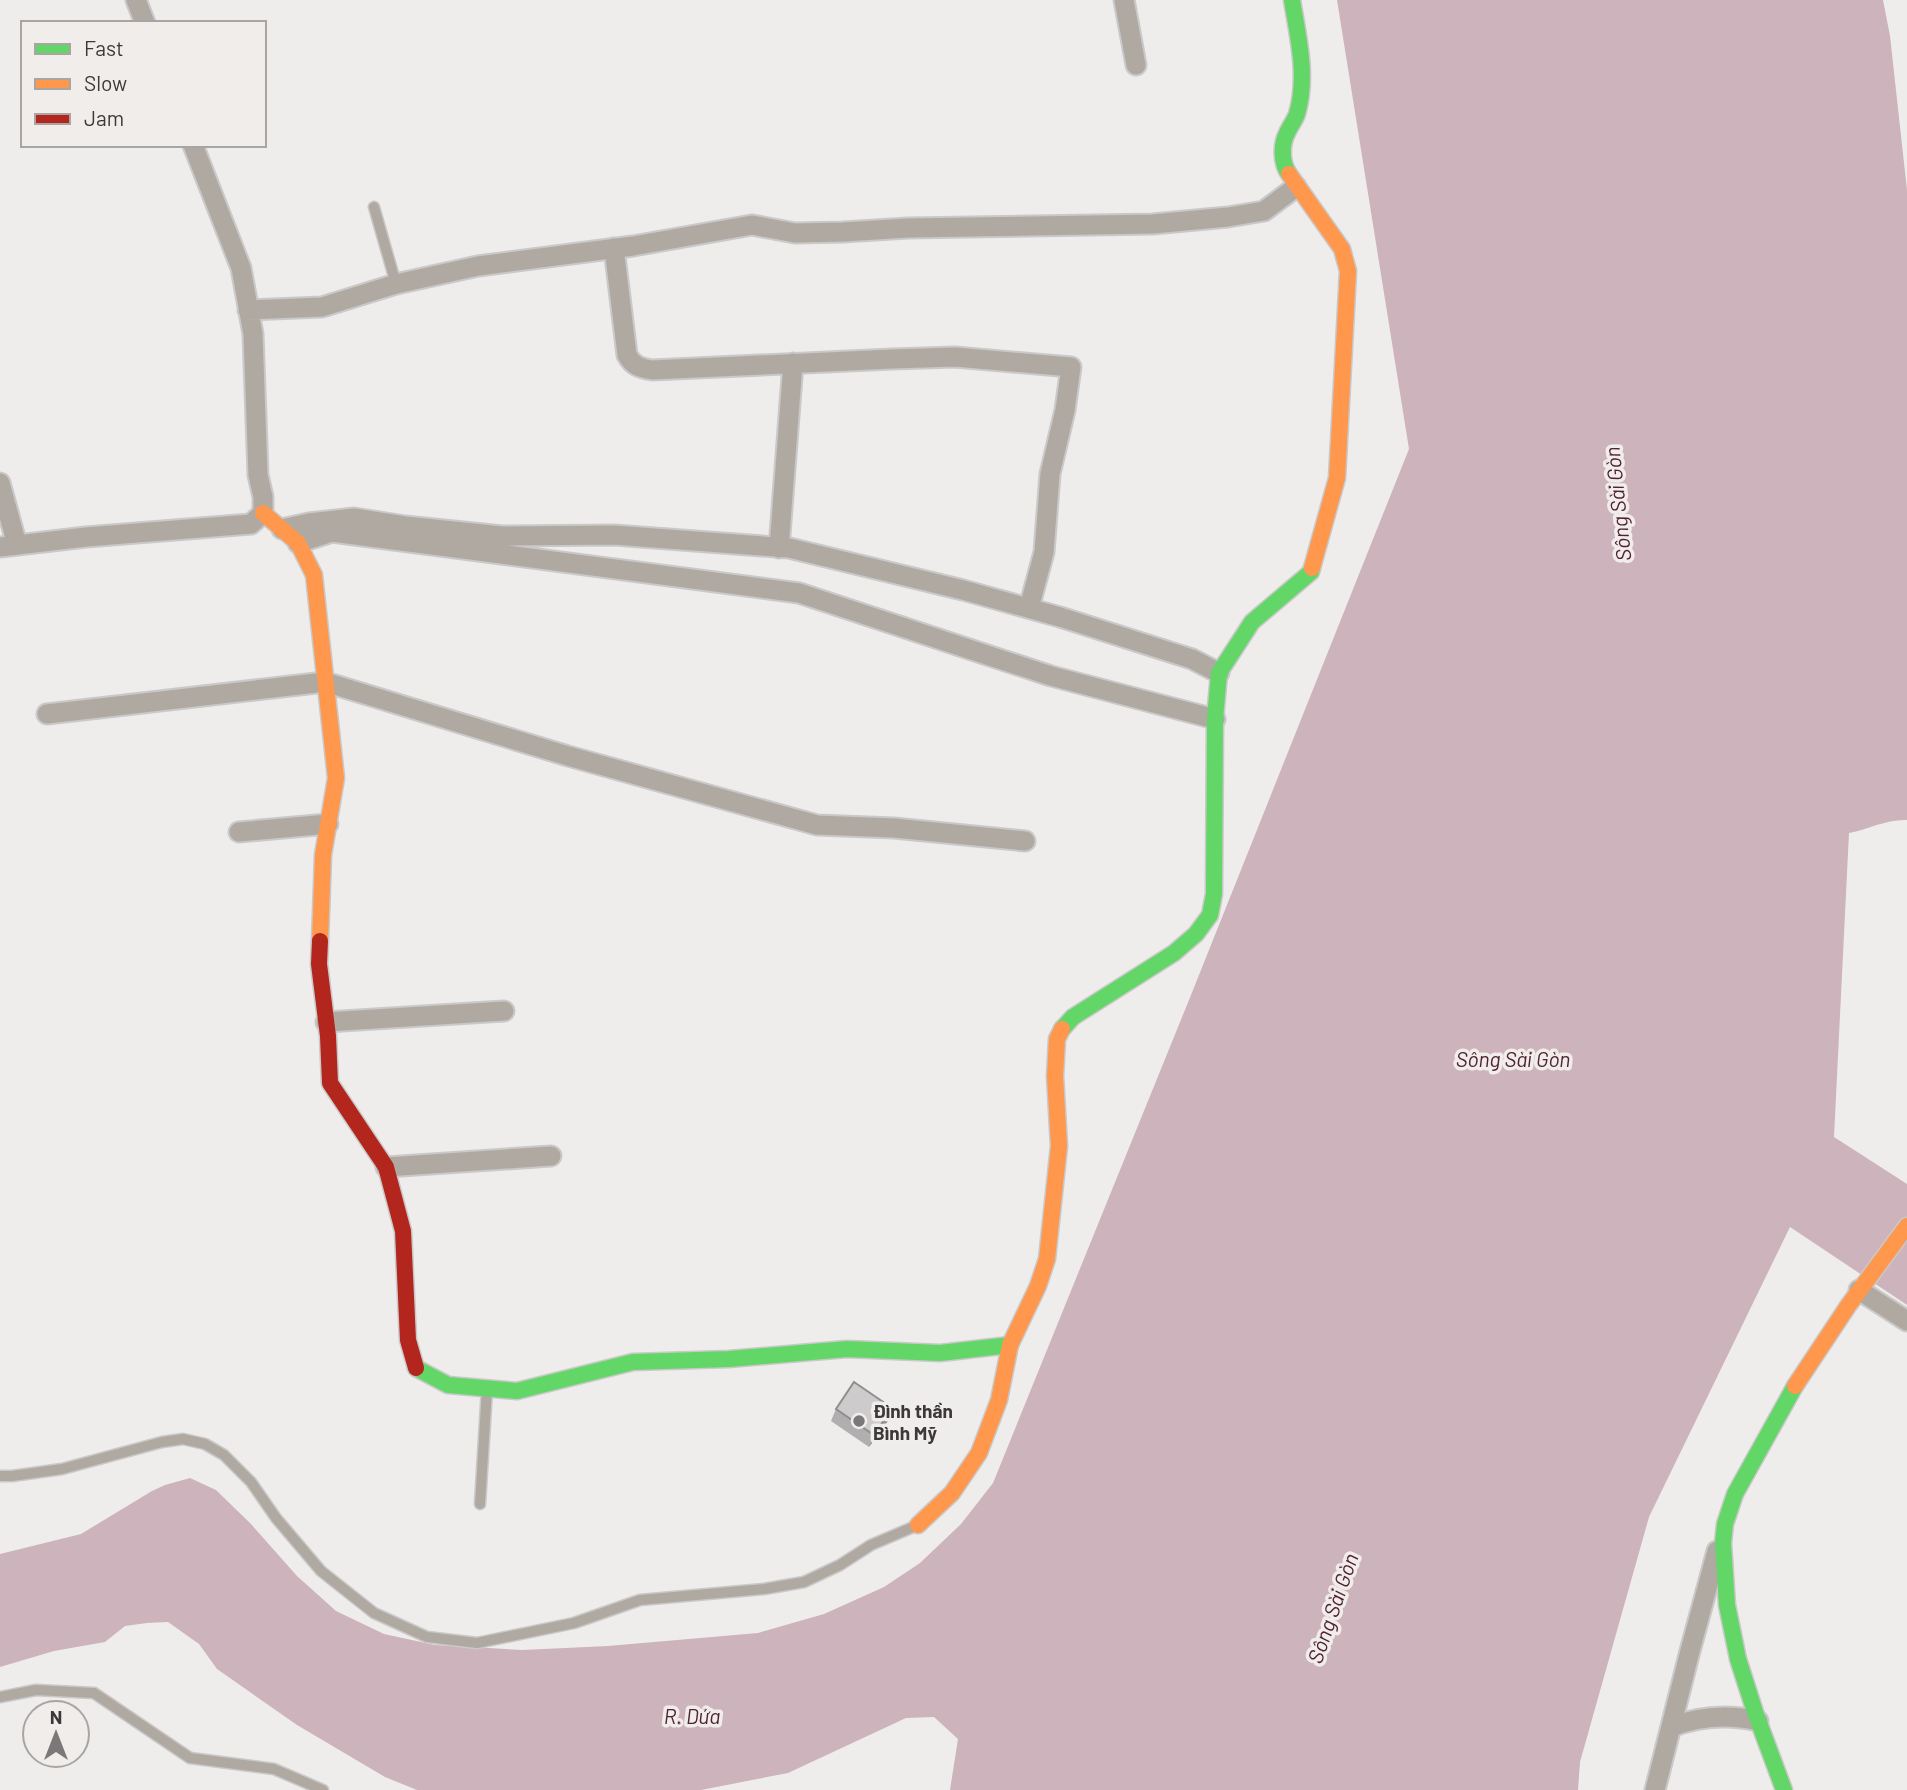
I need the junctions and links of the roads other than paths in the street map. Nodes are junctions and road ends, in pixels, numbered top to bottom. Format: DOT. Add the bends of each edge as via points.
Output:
graph roads {
  1 [pos="136,0"];
  2 [pos="1124,0"];
  3 [pos="1292,0"];
  4 [pos="144,21"];
  5 [pos="1136,65"];
  6 [pos="194,147"];
  7 [pos="1296,187"];
  8 [pos="374,207"];
  9 [pos="614,248"];
  10 [pos="396,284"];
  11 [pos="248,310"];
  12 [pos="793,363"];
  13 [pos="0,483"];
  14 [pos="263,513"];
  15 [pos="282,529"];
  16 [pos="298,543"];
  17 [pos="8,546"];
  18 [pos="779,548"];
  19 [pos="1029,608"];
  20 [pos="1219,673"];
  21 [pos="326,682"];
  22 [pos="47,715"];
  23 [pos="1215,719"];
  24 [pos="328,824"];
  25 [pos="239,832"];
  26 [pos="1025,841"];
  27 [pos="504,1011"];
  28 [pos="326,1022"];
  29 [pos="551,1156"];
  30 [pos="386,1167"];
  31 [pos="1907,1226"];
  32 [pos="1861,1287"];
  33 [pos="1907,1321"];
  34 [pos="1010,1345"];
  35 [pos="487,1389"];
  36 [pos="0,1476"];
  37 [pos="480,1504"];
  38 [pos="1725,1523"];
  39 [pos="918,1525"];
  40 [pos="0,1697"];
  41 [pos="1758,1721"];
  42 [pos="1671,1727"];
  43 [pos="323,1790"];
  44 [pos="1655,1790"];
  45 [pos="1784,1790"];
  1 -- 4 [label="street"];
  2 -- 5 [label="street"];
  3 -- 7 [label="street" via="1303,74 1297,115 1282,150 1285,169"];
  6 -- 11 [label="street" via="241,268"];
  7 -- 9 [label="street" via="1264,211 1153,224 795,233 752,225"];
  7 -- 20 [label="street" via="1342,249 1348,271 1337,478 1311,572 1252,622"];
  8 -- 10 [label="lane"];
  9 -- 10 [label="street" via="478,266"];
  9 -- 12 [label="street" via="627,355 638,367"];
  10 -- 11 [label="street" via="322,307"];
  11 -- 14 [label="street"];
  12 -- 18 [label="street"];
  12 -- 19 [label="street" via="955,357 1071,367 1050,474 1044,552"];
  13 -- 17 [label="street"];
  14 -- 15 [label="street"];
  14 -- 17 [label="street" via="251,524"];
  15 -- 16 [label="street"];
  15 -- 18 [label="street" via="354,518 502,536 614,535"];
  16 -- 21 [label="street" via="314,575"];
  16 -- 23 [label="street" via="332,532 799,593 1051,676"];
  18 -- 19 [label="street"];
  19 -- 20 [label="street" via="1192,659"];
  20 -- 23 [label="street"];
  21 -- 22 [label="street"];
  21 -- 24 [label="street" via="336,778"];
  21 -- 26 [label="street" via="817,825"];
  23 -- 34 [label="street" via="1210,915 1174,953 1062,1028 1055,1076 1059,1146 1047,1259"];
  24 -- 25 [label="street"];
  24 -- 28 [label="street" via="319,964"];
  27 -- 28 [label="street"];
  28 -- 30 [label="street" via="330,1083"];
  29 -- 30 [label="street"];
  30 -- 35 [label="street" via="403,1231 408,1340 415,1367 449,1385"];
  31 -- 32 [label="street"];
  32 -- 33 [label="street"];
  32 -- 38 [label="street" via="1770,1428"];
  34 -- 35 [label="street" via="940,1353 847,1349 633,1362 517,1391"];
  34 -- 39 [label="street" via="999,1401 979,1453 952,1493"];
  35 -- 37 [label="lane"];
  36 -- 39 [label="lane" via="62,1469 162,1442 183,1439 205,1444 251,1482 321,1571 374,1613 427,1637 477,1643 574,1623 640,1600 804,1582"];
  38 -- 41 [label="street" via="1727,1614"];
  38 -- 42 [label="street"];
  40 -- 43 [label="lane" via="36,1690 94,1693 190,1758 274,1769"];
  41 -- 42 [label="street" via="1712,1717"];
  41 -- 45 [label="street"];
  42 -- 44 [label="street"];
}
